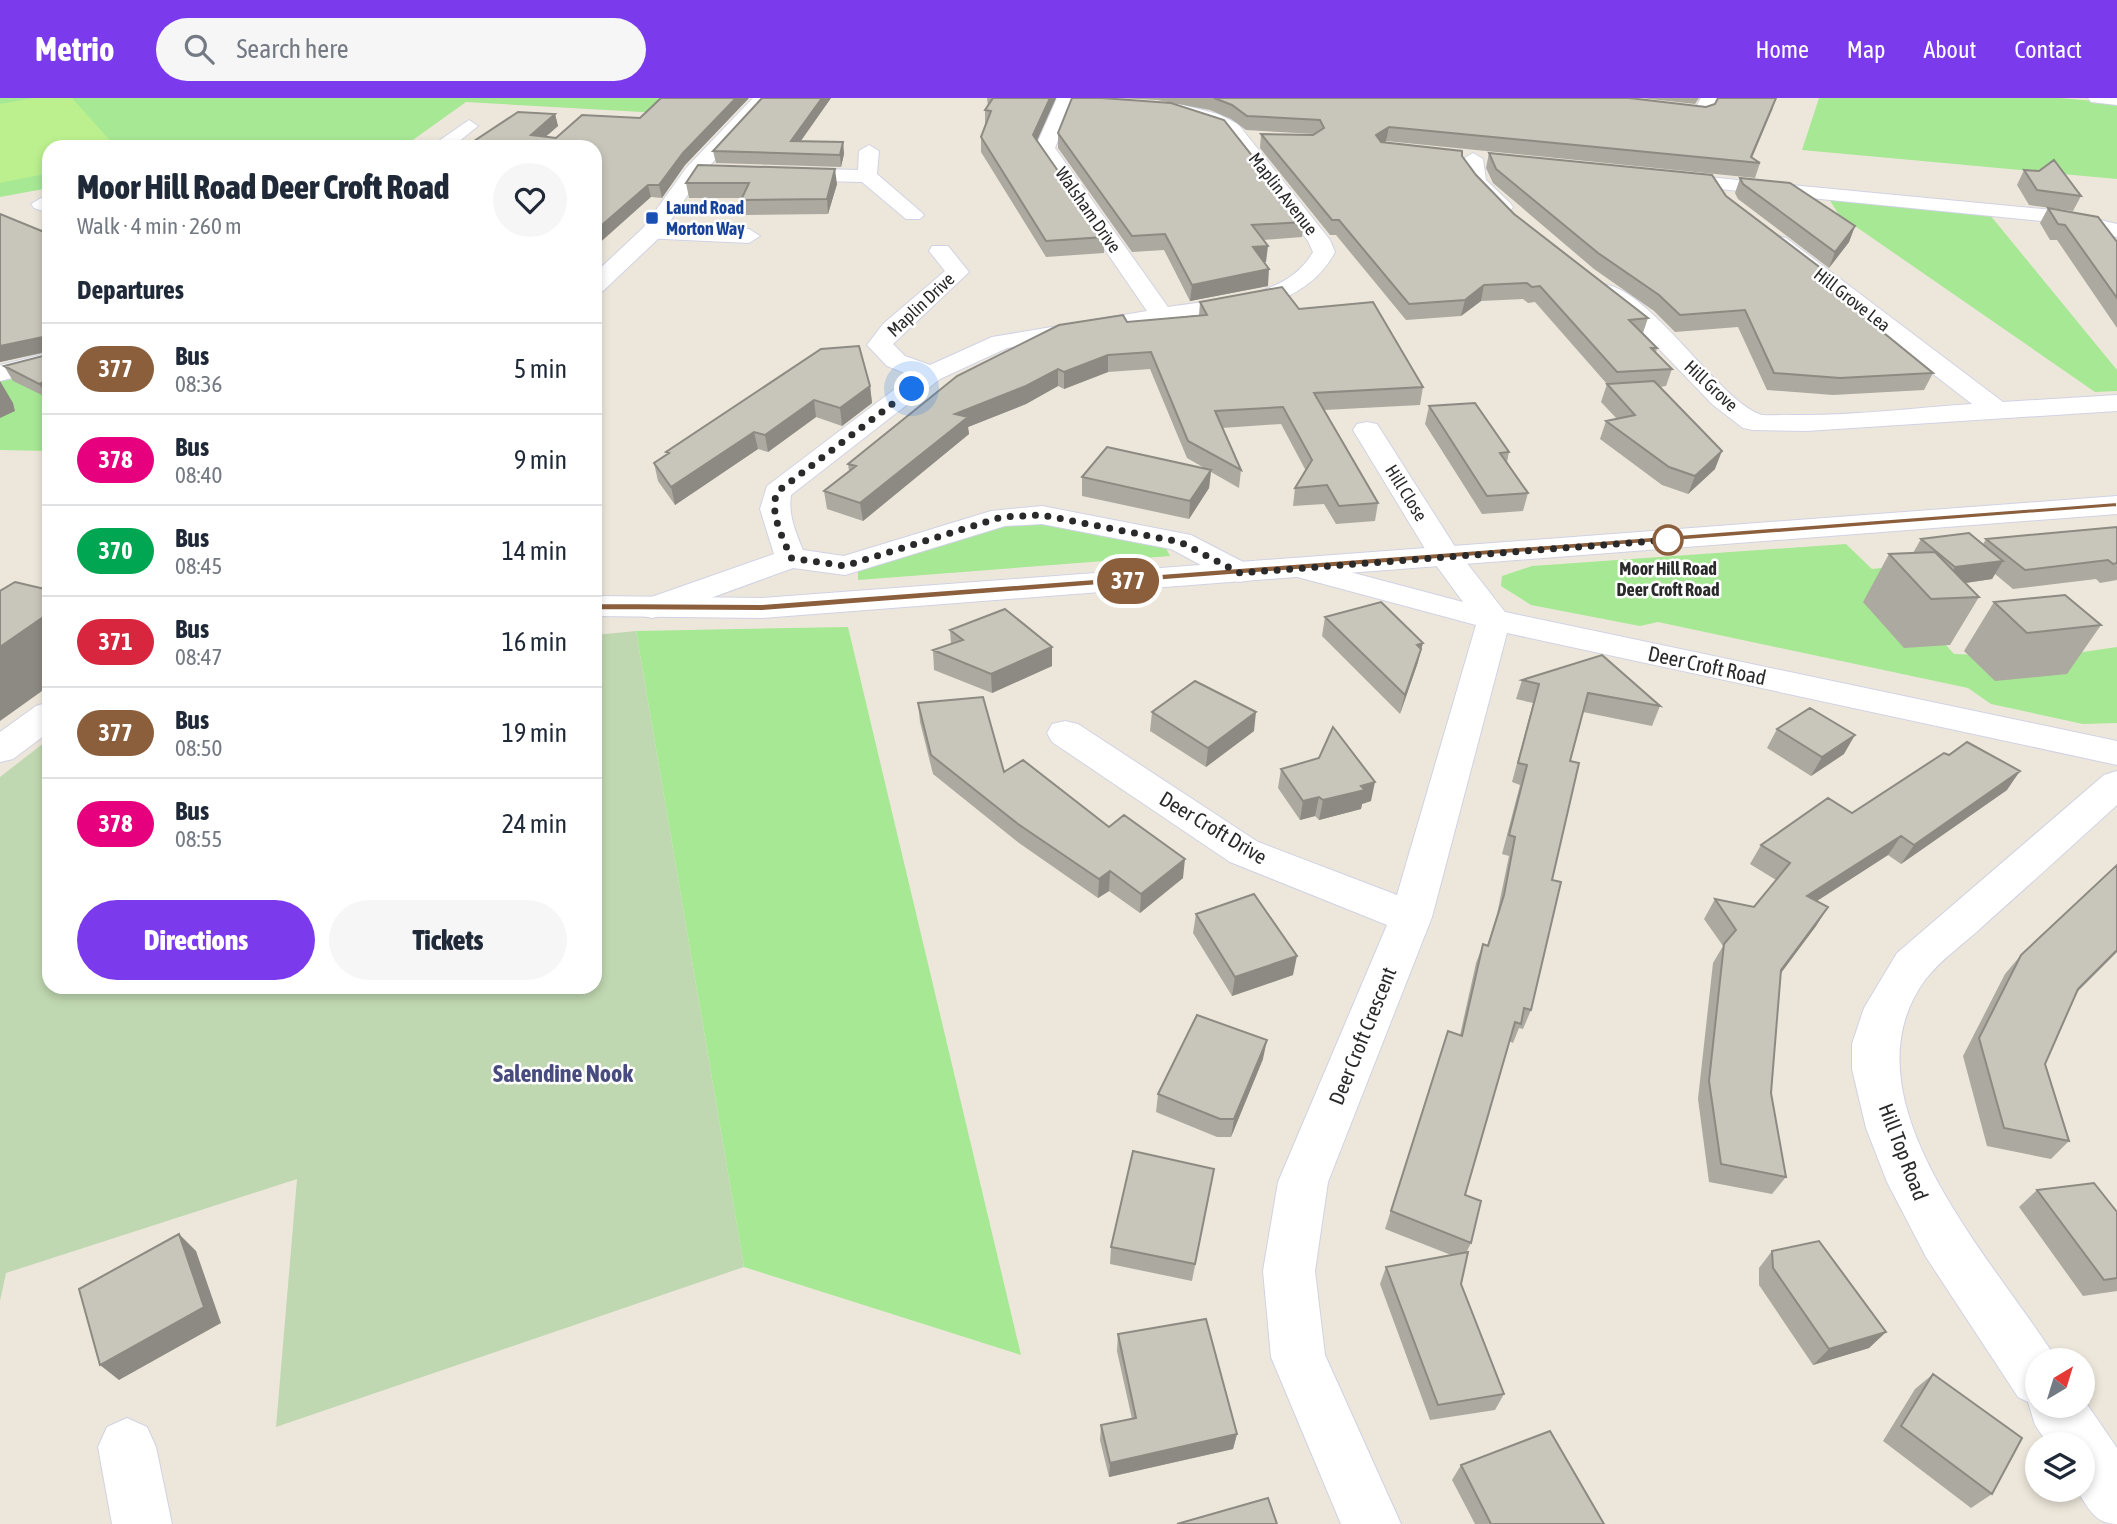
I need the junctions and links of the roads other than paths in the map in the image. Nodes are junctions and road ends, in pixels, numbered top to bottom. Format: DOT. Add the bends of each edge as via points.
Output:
graph roads {
  1 [pos="764,98"];
  2 [pos="1573,98"];
  3 [pos="1710,98"];
  4 [pos="2097,98"];
  5 [pos="1065,100"];
  6 [pos="2117,100"];
  7 [pos="469,126"];
  8 [pos="450,140"];
  9 [pos="869,151"];
  10 [pos="1470,159"];
  11 [pos="694,171"];
  12 [pos="720,172"];
  13 [pos="760,173"];
  14 [pos="867,176"];
  15 [pos="1650,177"];
  16 [pos="1718,184"];
  17 [pos="1729,205"];
  18 [pos="914,215"];
  19 [pos="1520,222"];
  20 [pos="1761,230"];
  21 [pos="2117,231"];
  22 [pos="651,233"];
  23 [pos="749,236"];
  24 [pos="940,251"];
  25 [pos="1584,276"];
  26 [pos="602,279"];
  27 [pos="1163,317"];
  28 [pos="42,363"];
  29 [pos="0,373"];
  30 [pos="931,374"];
  31 [pos="2117,403"];
  32 [pos="1996,410"];
  33 [pos="1367,430"];
  34 [pos="2117,505"];
  35 [pos="1446,557"];
  36 [pos="791,558"];
  37 [pos="1301,568"];
  38 [pos="1240,573"];
  39 [pos="602,606"];
  40 [pos="652,608"];
  41 [pos="1494,620"];
  42 [pos="42,719"];
  43 [pos="1065,733"];
  44 [pos="0,750"];
  45 [pos="2117,753"];
  46 [pos="2117,784"];
  47 [pos="1411,918"];
  48 [pos="2025,1360"];
  49 [pos="127,1447"];
  50 [pos="2095,1465"];
  51 [pos="2117,1499"];
  52 [pos="142,1524"];
  53 [pos="1371,1524"];
  1 -- 11 [label="street"];
  2 -- 3 [label="street" via="1702,113"];
  4 -- 6 [label="street"];
  5 -- 27 [label="street, Walsham Drive" via="1045,148"];
  5 -- 27 [label="street, Maplin Avenue" via="1151,105 1212,118 1252,139 1319,240 1324,252 1306,276 1278,293 1234,306"];
  7 -- 8 [label="street"];
  9 -- 14 [label="street"];
  10 -- 19 [label="street" via="1475,180"];
  11 -- 12 [label="street"];
  11 -- 22 [label="street"];
  13 -- 14 [label="street"];
  14 -- 18 [label="street"];
  15 -- 16 [label="street"];
  16 -- 17 [label="street"];
  16 -- 21 [label="street" via="2062,217"];
  20 -- 32 [label="street, Hill Grove Lea"];
  22 -- 23 [label="street"];
  22 -- 26 [label="street"];
  24 -- 30 [label="street, Maplin Drive" via="958,272 879,345 896,361"];
  25 -- 32 [label="street, Hill Grove" via="1643,318 1722,400 1753,422 1806,423"];
  27 -- 30 [label="street, Maplin Avenue" via="1001,341"];
  28 -- 29 [label="street"];
  30 -- 36 [label="street, Maplin Avenue" via="777,492 775,516"];
  31 -- 32 [label="street, Hill Grove"];
  33 -- 35 [label="street, Hill Close"];
  34 -- 35 [label="street"];
  35 -- 37 [label="street"];
  35 -- 41 [label="street"];
  36 -- 38 [label="street" via="845,566 1002,517 1042,515 1180,542"];
  36 -- 40 [label="street"];
  37 -- 38 [label="street"];
  37 -- 41 [label="street, Deer Croft Road"];
  38 -- 40 [label="street" via="762,608"];
  39 -- 40 [label="street"];
  41 -- 45 [label="street, Deer Croft Road"];
  41 -- 47 [label="street, Deer Croft Crescent"];
  42 -- 44 [label="street"];
  43 -- 47 [label="street, Deer Croft Drive" via="1244,852"];
  46 -- 48 [label="street, Hill Top Road" via="1912,965 1894,990 1874,1058 1884,1113 1924,1207"];
  47 -- 53 [label="street, Deer Croft Crescent" via="1303,1182 1289,1271 1298,1357"];
  49 -- 52 [label="street"];
  50 -- 51 [label="street"];
}
